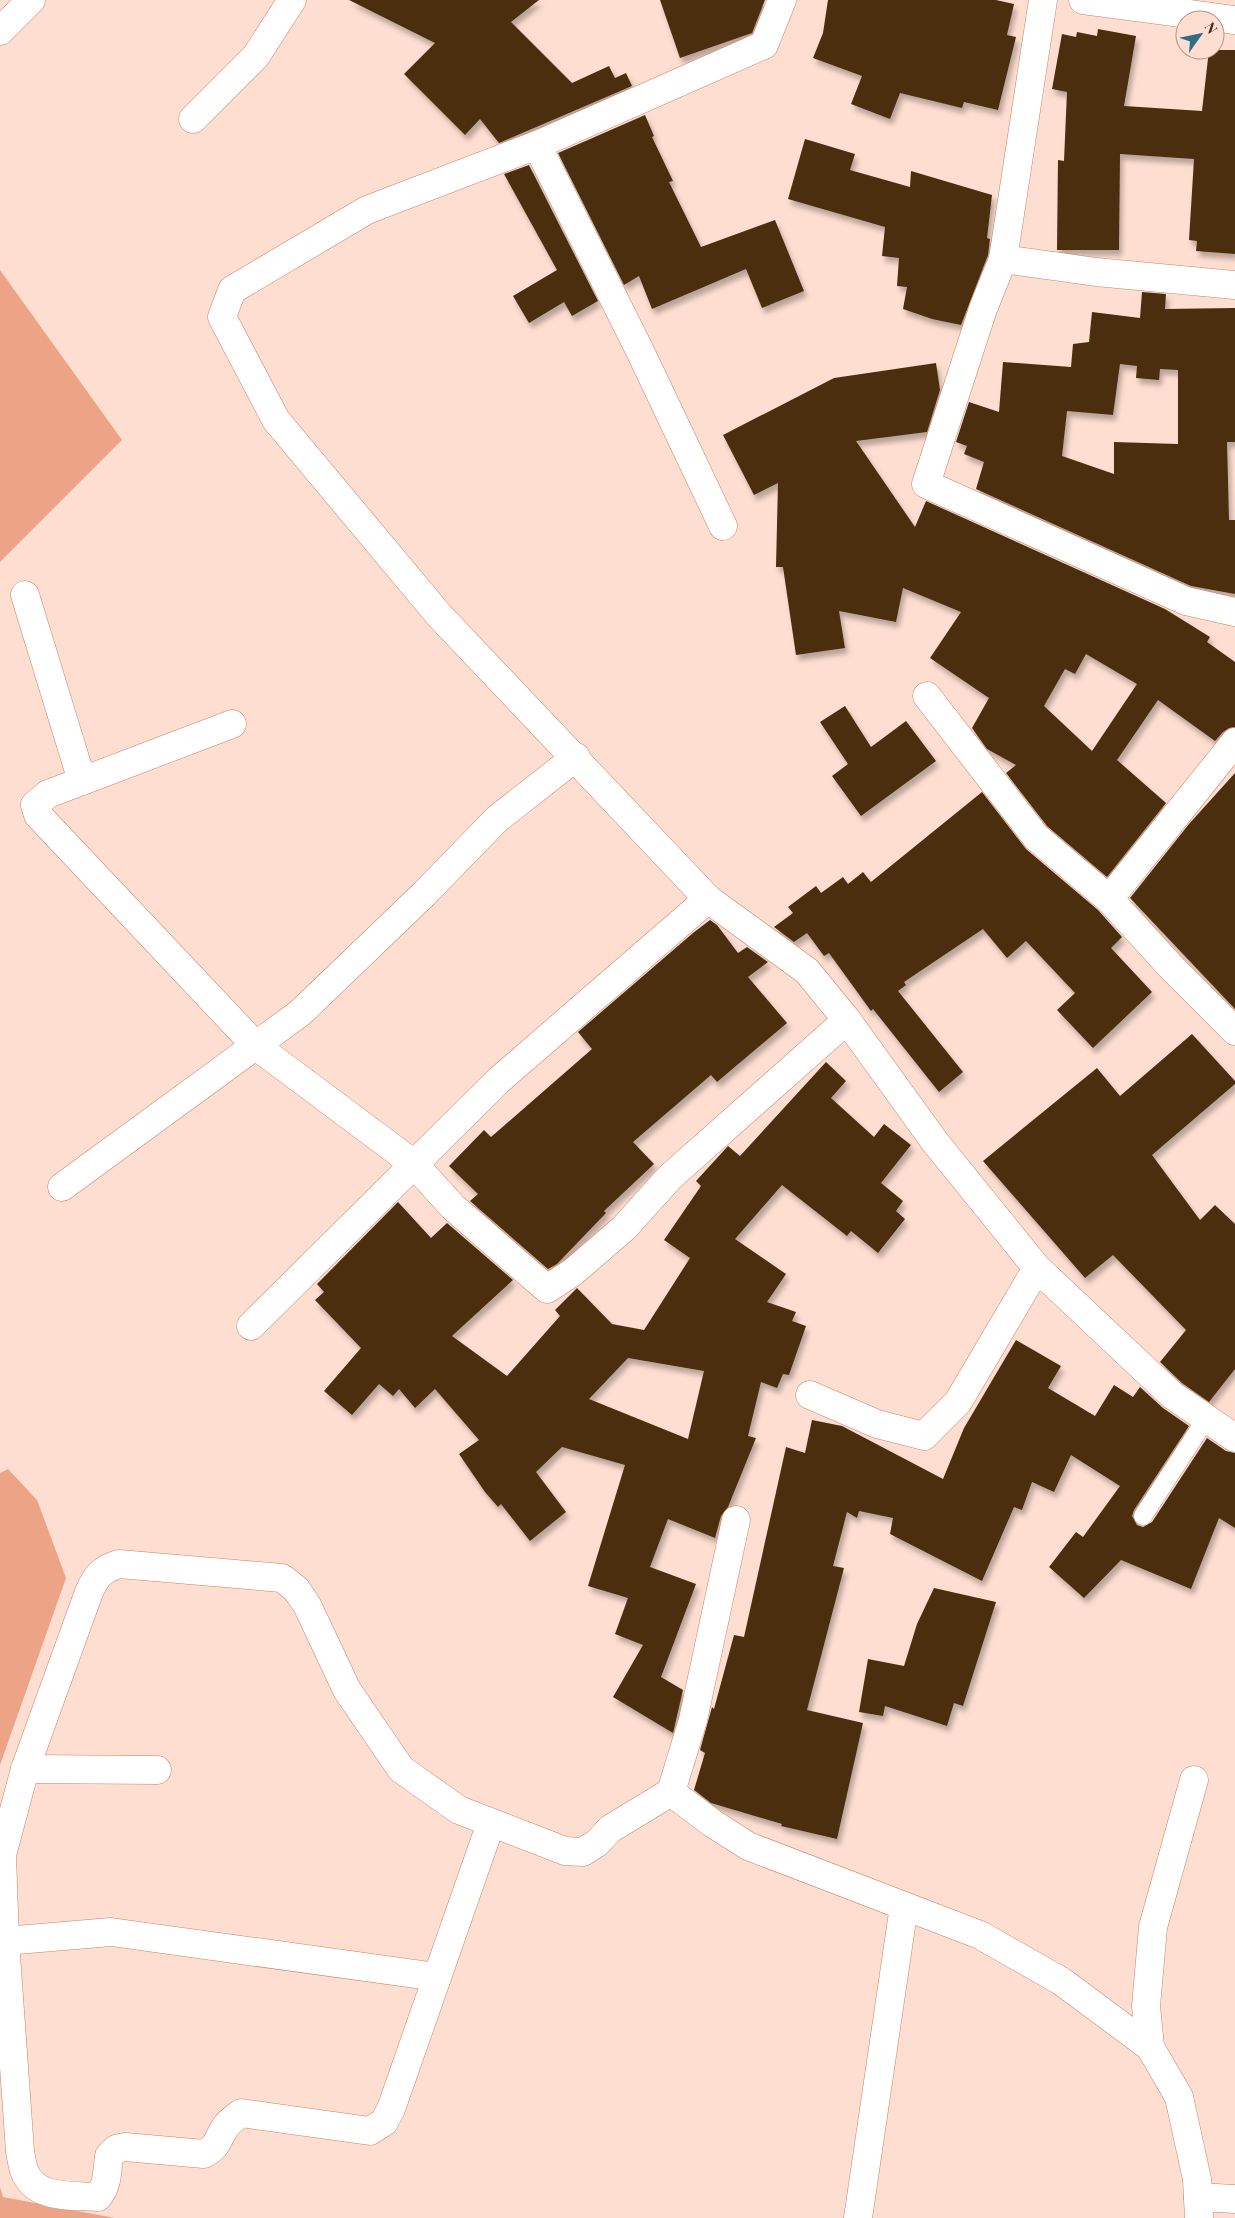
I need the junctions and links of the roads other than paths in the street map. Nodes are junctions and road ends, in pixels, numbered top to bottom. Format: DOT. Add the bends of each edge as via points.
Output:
graph roads {
  1 [pos="31,0"];
  2 [pos="292,0"];
  3 [pos="782,0"];
  4 [pos="1043,0"];
  5 [pos="1083,0"];
  6 [pos="1183,7"];
  7 [pos="1235,20"];
  8 [pos="0,31"];
  9 [pos="192,119"];
  10 [pos="537,145"];
  11 [pos="1003,259"];
  12 [pos="1235,285"];
  13 [pos="723,526"];
  14 [pos="25,595"];
  15 [pos="1235,612"];
  16 [pos="927,696"];
  17 [pos="232,724"];
  18 [pos="1235,742"];
  19 [pos="576,757"];
  20 [pos="82,781"];
  21 [pos="708,898"];
  22 [pos="1109,899"];
  23 [pos="846,1020"];
  24 [pos="1235,1031"];
  25 [pos="256,1046"];
  26 [pos="414,1164"];
  27 [pos="62,1187"];
  28 [pos="1036,1268"];
  29 [pos="251,1326"];
  30 [pos="810,1395"];
  31 [pos="1206,1419"];
  32 [pos="1235,1438"];
  33 [pos="1143,1516"];
  34 [pos="736,1520"];
  35 [pos="25,1769"];
  36 [pos="157,1770"];
  37 [pos="1194,1780"];
  38 [pos="670,1792"];
  39 [pos="491,1823"];
  40 [pos="904,1906"];
  41 [pos="5,1941"];
  42 [pos="437,1977"];
  43 [pos="1150,2047"];
  44 [pos="1235,2199"];
  45 [pos="1199,2207"];
  46 [pos="858,2218"];
  1 -- 8 [label="street"];
  2 -- 9 [label="street" via="256,56"];
  3 -- 10 [label="street" via="764,45"];
  4 -- 11 [label="street"];
  5 -- 6 [label="street"];
  6 -- 7 [label="street"];
  10 -- 13 [label="street"];
  10 -- 19 [label="street" via="367,210 232,290 222,317 276,420 438,614"];
  11 -- 12 [label="street" via="1096,272"];
  11 -- 15 [label="street" via="982,308 926,484 1186,600"];
  14 -- 20 [label="street"];
  16 -- 22 [label="street" via="1036,836"];
  17 -- 20 [label="street"];
  18 -- 22 [label="street"];
  19 -- 21 [label="street"];
  19 -- 25 [label="street" via="497,819 300,1013"];
  20 -- 25 [label="street" via="37,801 38,815"];
  21 -- 23 [label="street" via="807,971"];
  21 -- 26 [label="street" via="499,1080"];
  22 -- 24 [label="street"];
  23 -- 26 [label="street" via="670,1176 624,1228 573,1272 547,1289 454,1206"];
  23 -- 28 [label="street" via="935,1142"];
  25 -- 26 [label="street"];
  25 -- 27 [label="street"];
  26 -- 29 [label="street"];
  28 -- 30 [label="street" via="958,1402 924,1436 877,1424"];
  28 -- 31 [label="street" via="1172,1395"];
  31 -- 32 [label="street"];
  31 -- 33 [label="lane"];
  34 -- 38 [label="street" via="693,1720"];
  35 -- 36 [label="street"];
  35 -- 39 [label="street" via="95,1577 106,1568 119,1564 282,1578 296,1589 307,1605 347,1690 401,1769 459,1810"];
  35 -- 41 [label="street" via="2,1855"];
  37 -- 43 [label="street" via="1154,1927 1146,2006"];
  38 -- 39 [label="street" via="610,1829 583,1852 565,1851"];
  38 -- 40 [label="street" via="748,1846"];
  39 -- 42 [label="street"];
  40 -- 43 [label="street" via="980,1935 1053,1977"];
  40 -- 46 [label="street"];
  41 -- 42 [label="street" via="111,1932"];
  41 -- 42 [label="street" via="20,2151 24,2171 31,2184 48,2193 98,2197 106,2183 108,2156 116,2149 125,2147 204,2154 214,2148 228,2123 241,2113 370,2130 384,2122 391,2109"];
  43 -- 45 [label="street" via="1179,2097 1197,2179"];
  44 -- 45 [label="street"];
}
